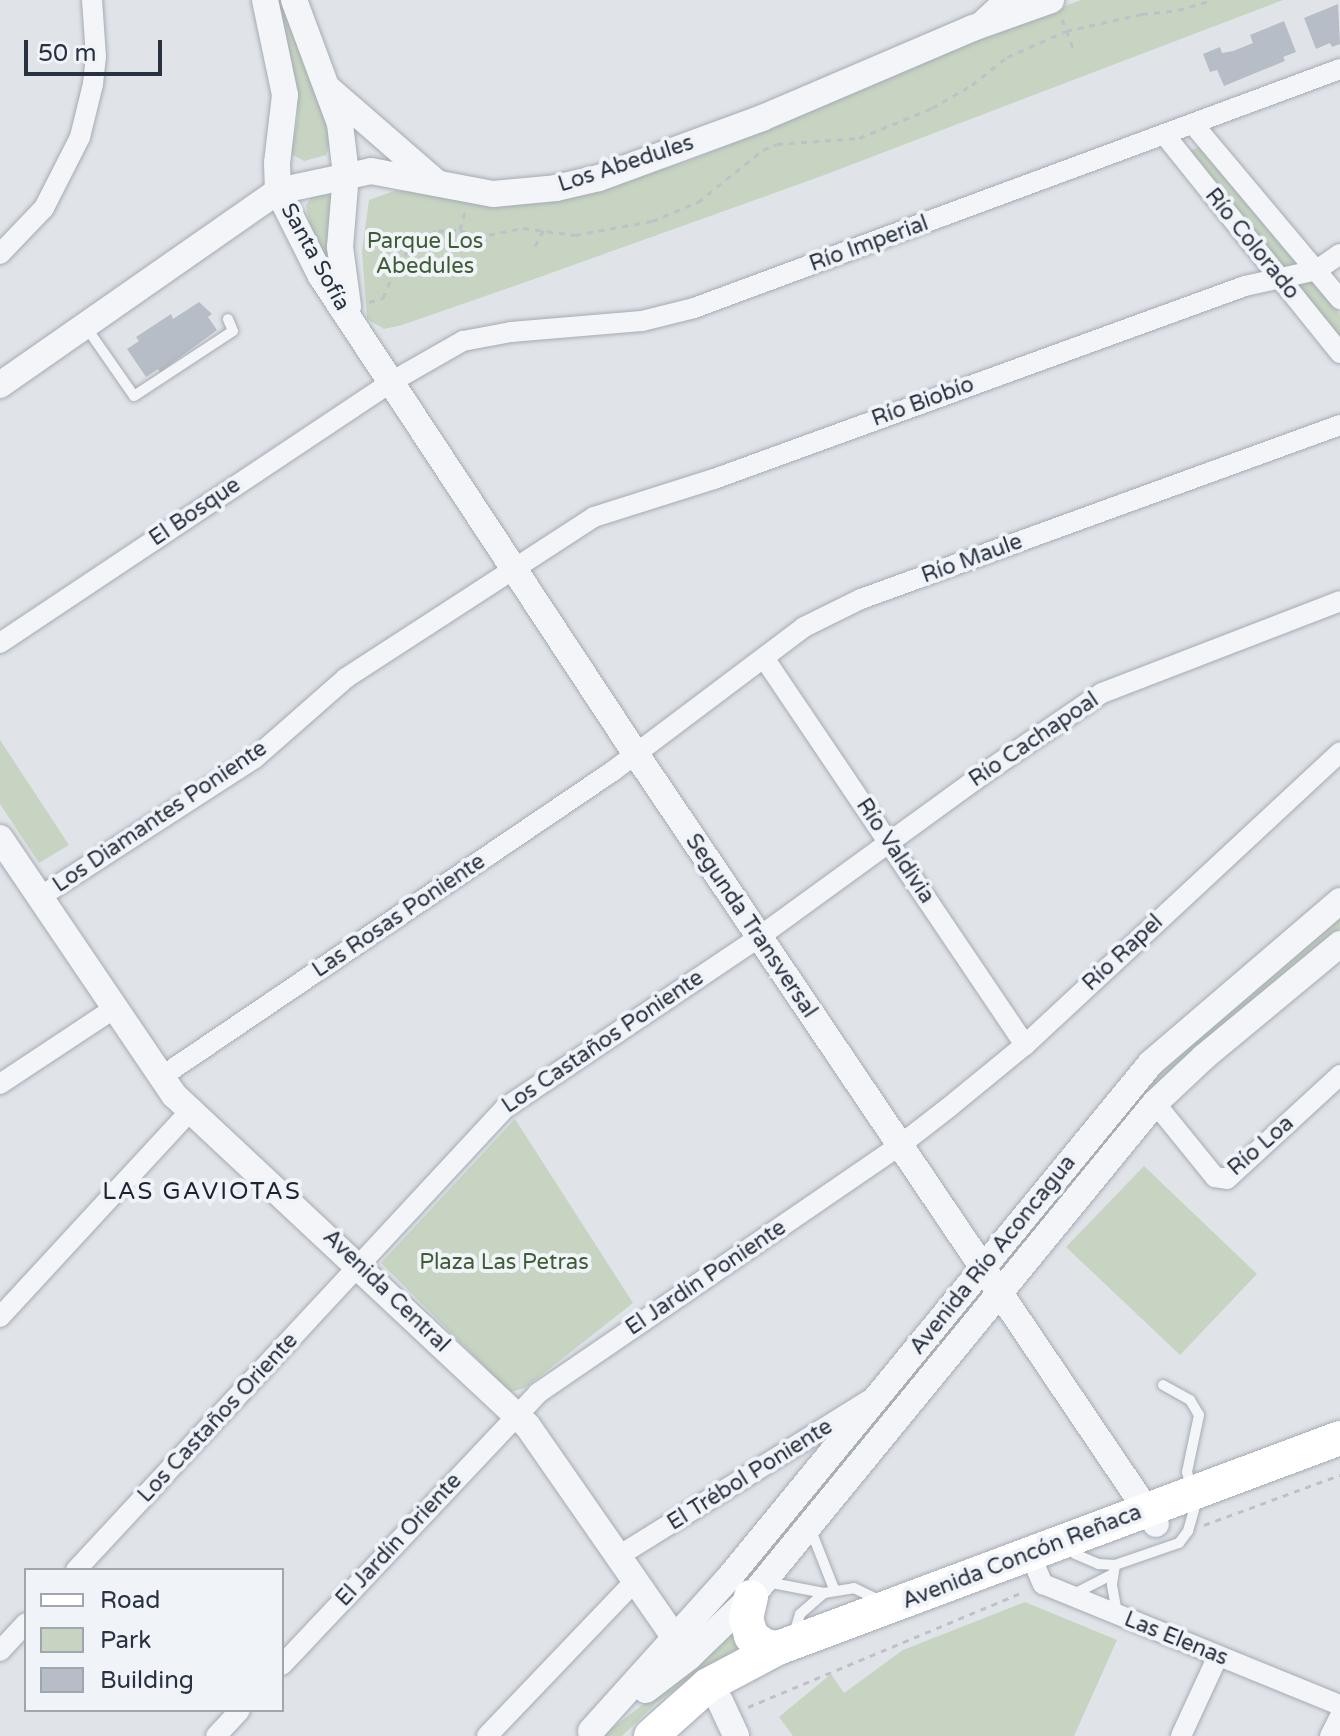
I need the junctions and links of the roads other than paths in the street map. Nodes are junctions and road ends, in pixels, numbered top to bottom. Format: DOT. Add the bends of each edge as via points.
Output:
graph roads {
  1 [pos="92,0"];
  2 [pos="265,0"];
  3 [pos="294,0"];
  4 [pos="1004,0"];
  5 [pos="1055,5"];
  6 [pos="973,28"];
  7 [pos="1340,69"];
  8 [pos="327,87"];
  9 [pos="1193,124"];
  10 [pos="1164,134"];
  11 [pos="346,174"];
  12 [pos="436,182"];
  13 [pos="278,191"];
  14 [pos="0,254"];
  15 [pos="1340,254"];
  16 [pos="1317,270"];
  17 [pos="1280,279"];
  18 [pos="1340,299"];
  19 [pos="228,319"];
  20 [pos="354,325"];
  21 [pos="86,327"];
  22 [pos="1340,353"];
  23 [pos="391,382"];
  24 [pos="0,385"];
  25 [pos="1340,425"];
  26 [pos="513,567"];
  27 [pos="1340,601"];
  28 [pos="0,643"];
  29 [pos="764,658"];
  30 [pos="1340,752"];
  31 [pos="636,754"];
  32 [pos="0,838"];
  33 [pos="888,842"];
  34 [pos="40,897"];
  35 [pos="1340,901"];
  36 [pos="759,937"];
  37 [pos="1340,944"];
  38 [pos="115,1008"];
  39 [pos="1025,1045"];
  40 [pos="1340,1075"];
  41 [pos="161,1077"];
  42 [pos="0,1084"];
  43 [pos="1155,1103"];
  44 [pos="190,1111"];
  45 [pos="899,1146"];
  46 [pos="360,1266"];
  47 [pos="982,1269"];
  48 [pos="999,1295"];
  49 [pos="0,1317"];
  50 [pos="1163,1385"];
  51 [pos="882,1392"];
  52 [pos="516,1415"];
  53 [pos="1340,1438"];
  54 [pos="1340,1457"];
  55 [pos="1193,1501"];
  56 [pos="1160,1525"];
  57 [pos="809,1526"];
  58 [pos="1075,1554"];
  59 [pos="617,1557"];
  60 [pos="1033,1561"];
  61 [pos="78,1568"];
  62 [pos="1114,1570"];
  63 [pos="634,1582"];
  64 [pos="757,1589"];
  65 [pos="829,1591"];
  66 [pos="1071,1595"];
  67 [pos="888,1607"];
  68 [pos="1117,1614"];
  69 [pos="24,1625"];
  70 [pos="785,1645"];
  71 [pos="0,1651"];
  72 [pos="1218,1656"];
  73 [pos="284,1663"];
  74 [pos="698,1670"];
  75 [pos="1340,1705"];
  76 [pos="238,1712"];
  77 [pos="1340,1716"];
  78 [pos="589,1734"];
  79 [pos="216,1736"];
  80 [pos="487,1736"];
  81 [pos="651,1736"];
  82 [pos="675,1736"];
  83 [pos="736,1736"];
  84 [pos="1181,1736"];
  85 [pos="1330,1736"];
  1 -- 14 [label="street" via="96,57 80,137 44,208"];
  2 -- 13 [label="street, Santa Sofía" via="285,95"];
  3 -- 8 [label="street, Santa Sofía"];
  4 -- 6 [label="street"];
  5 -- 6 [label="street, Los Abedules"];
  6 -- 12 [label="street, Los Abedules" via="762,118 599,178 493,194"];
  7 -- 9 [label="street, Río Imperial"];
  8 -- 11 [label="street, Santa Sofía" via="340,124"];
  8 -- 12 [label="street"];
  9 -- 10 [label="street, Río Imperial"];
  9 -- 16 [label="street, Río Colorado"];
  10 -- 17 [label="street, Río Colorado"];
  10 -- 23 [label="street, Río Imperial" via="694,308 642,321 479,337 442,351"];
  11 -- 12 [label="street, Los Abedules" via="371,171"];
  11 -- 13 [label="street, Los Abedules"];
  11 -- 20 [label="street, Santa Sofía" via="340,247"];
  13 -- 20 [label="street, Santa Sofía" via="321,276"];
  13 -- 21 [label="street, Los Abedules"];
  15 -- 16 [label="street, Río Biobío"];
  16 -- 17 [label="street, Río Biobío"];
  16 -- 18 [label="street, Río Colorado"];
  17 -- 22 [label="street, Río Colorado"];
  17 -- 26 [label="street, Río Biobío" via="1245,286 714,479 594,517"];
  19 -- 21 [label="lane" via="233,331 134,396"];
  20 -- 23 [label="street, Segunda Transversal"];
  21 -- 24 [label="street, Los Abedules"];
  23 -- 26 [label="street, Segunda Transversal"];
  23 -- 28 [label="street, El Bosque"];
  25 -- 29 [label="street, Río Maule" via="861,599 804,627"];
  26 -- 31 [label="street, Segunda Transversal"];
  26 -- 34 [label="street, Los Diamantes Poniente" via="346,678 255,758"];
  27 -- 33 [label="street, Río Cachapoal" via="1102,693"];
  29 -- 31 [label="street, Río Maule"];
  29 -- 33 [label="street, Río Valdivia"];
  30 -- 39 [label="street, Río Rapel"];
  31 -- 36 [label="street, Segunda Transversal"];
  31 -- 41 [label="street, Las Rosas Poniente"];
  32 -- 34 [label="street, Avenida Central"];
  33 -- 36 [label="street, Río Cachapoal"];
  33 -- 39 [label="street, Río Valdivia"];
  34 -- 38 [label="street, Avenida Central"];
  35 -- 47 [label="street, Avenida Río Aconcagua" via="1151,1063"];
  36 -- 45 [label="street, Segunda Transversal"];
  36 -- 46 [label="street, Los Castaños Poniente" via="493,1117"];
  37 -- 43 [label="street, Avenida Río Aconcagua"];
  38 -- 41 [label="street, Avenida Central"];
  38 -- 42 [label="street"];
  39 -- 45 [label="street, Río Rapel"];
  40 -- 43 [label="street, Río Loa" via="1227,1179 1215,1177"];
  41 -- 44 [label="street, Avenida Central"];
  43 -- 48 [label="street, Avenida Río Aconcagua"];
  44 -- 46 [label="street, Avenida Central"];
  44 -- 49 [label="street"];
  45 -- 47 [label="street, Segunda Transversal"];
  45 -- 52 [label="street, El Jardín Poniente" via="538,1393"];
  46 -- 52 [label="street, Avenida Central"];
  46 -- 61 [label="street, Los Castaños Oriente"];
  47 -- 48 [label="street, Segunda Transversal"];
  47 -- 51 [label="street, Avenida Río Aconcagua"];
  48 -- 56 [label="street, Segunda Transversal"];
  48 -- 57 [label="street, Avenida Río Aconcagua"];
  50 -- 55 [label="lane" via="1190,1400 1199,1415 1187,1472"];
  51 -- 59 [label="street, El Trébol Poniente"];
  51 -- 74 [label="street, Avenida Río Aconcagua"];
  52 -- 59 [label="street, Avenida Central"];
  52 -- 73 [label="street, El Jardín Oriente"];
  53 -- 55 [label="main road, Avenida Concón Reñaca"];
  54 -- 55 [label="main road, Avenida Concón Reñaca"];
  55 -- 56 [label="main road, Avenida Concón Reñaca"];
  56 -- 58 [label="main road, Avenida Concón Reñaca"];
  56 -- 60 [label="main road, Avenida Concón Reñaca"];
  56 -- 62 [label="lane"];
  57 -- 64 [label="street, Avenida Río Aconcagua"];
  57 -- 65 [label="lane"];
  58 -- 60 [label="main road, Avenida Concón Reñaca"];
  58 -- 62 [label="lane"];
  59 -- 63 [label="street, Avenida Central"];
  60 -- 66 [label="street, Las Elenas" via="1043,1584"];
  60 -- 67 [label="main road, Avenida Concón Reñaca"];
  60 -- 74 [label="main road, Avenida Concón Reñaca" via="781,1669"];
  62 -- 66 [label="lane"];
  62 -- 68 [label="lane"];
  63 -- 74 [label="street, Avenida Central"];
  63 -- 80 [label="street"];
  64 -- 65 [label="lane"];
  64 -- 70 [label="main road" via="746,1618 751,1636 765,1646"];
  64 -- 74 [label="street, Avenida Río Aconcagua"];
  65 -- 67 [label="lane" via="863,1590"];
  65 -- 70 [label="lane" via="800,1614"];
  66 -- 68 [label="street, Las Elenas"];
  67 -- 70 [label="main road, Avenida Concón Reñaca"];
  68 -- 72 [label="street, Las Elenas"];
  69 -- 71 [label="street"];
  70 -- 74 [label="main road, Avenida Concón Reñaca"];
  72 -- 75 [label="street, Las Elenas"];
  72 -- 84 [label="street"];
  74 -- 78 [label="street"];
  74 -- 81 [label="main road"];
  74 -- 82 [label="main road"];
  74 -- 83 [label="street, Avenida Central"];
  76 -- 79 [label="street"];
  77 -- 85 [label="street"];
}
